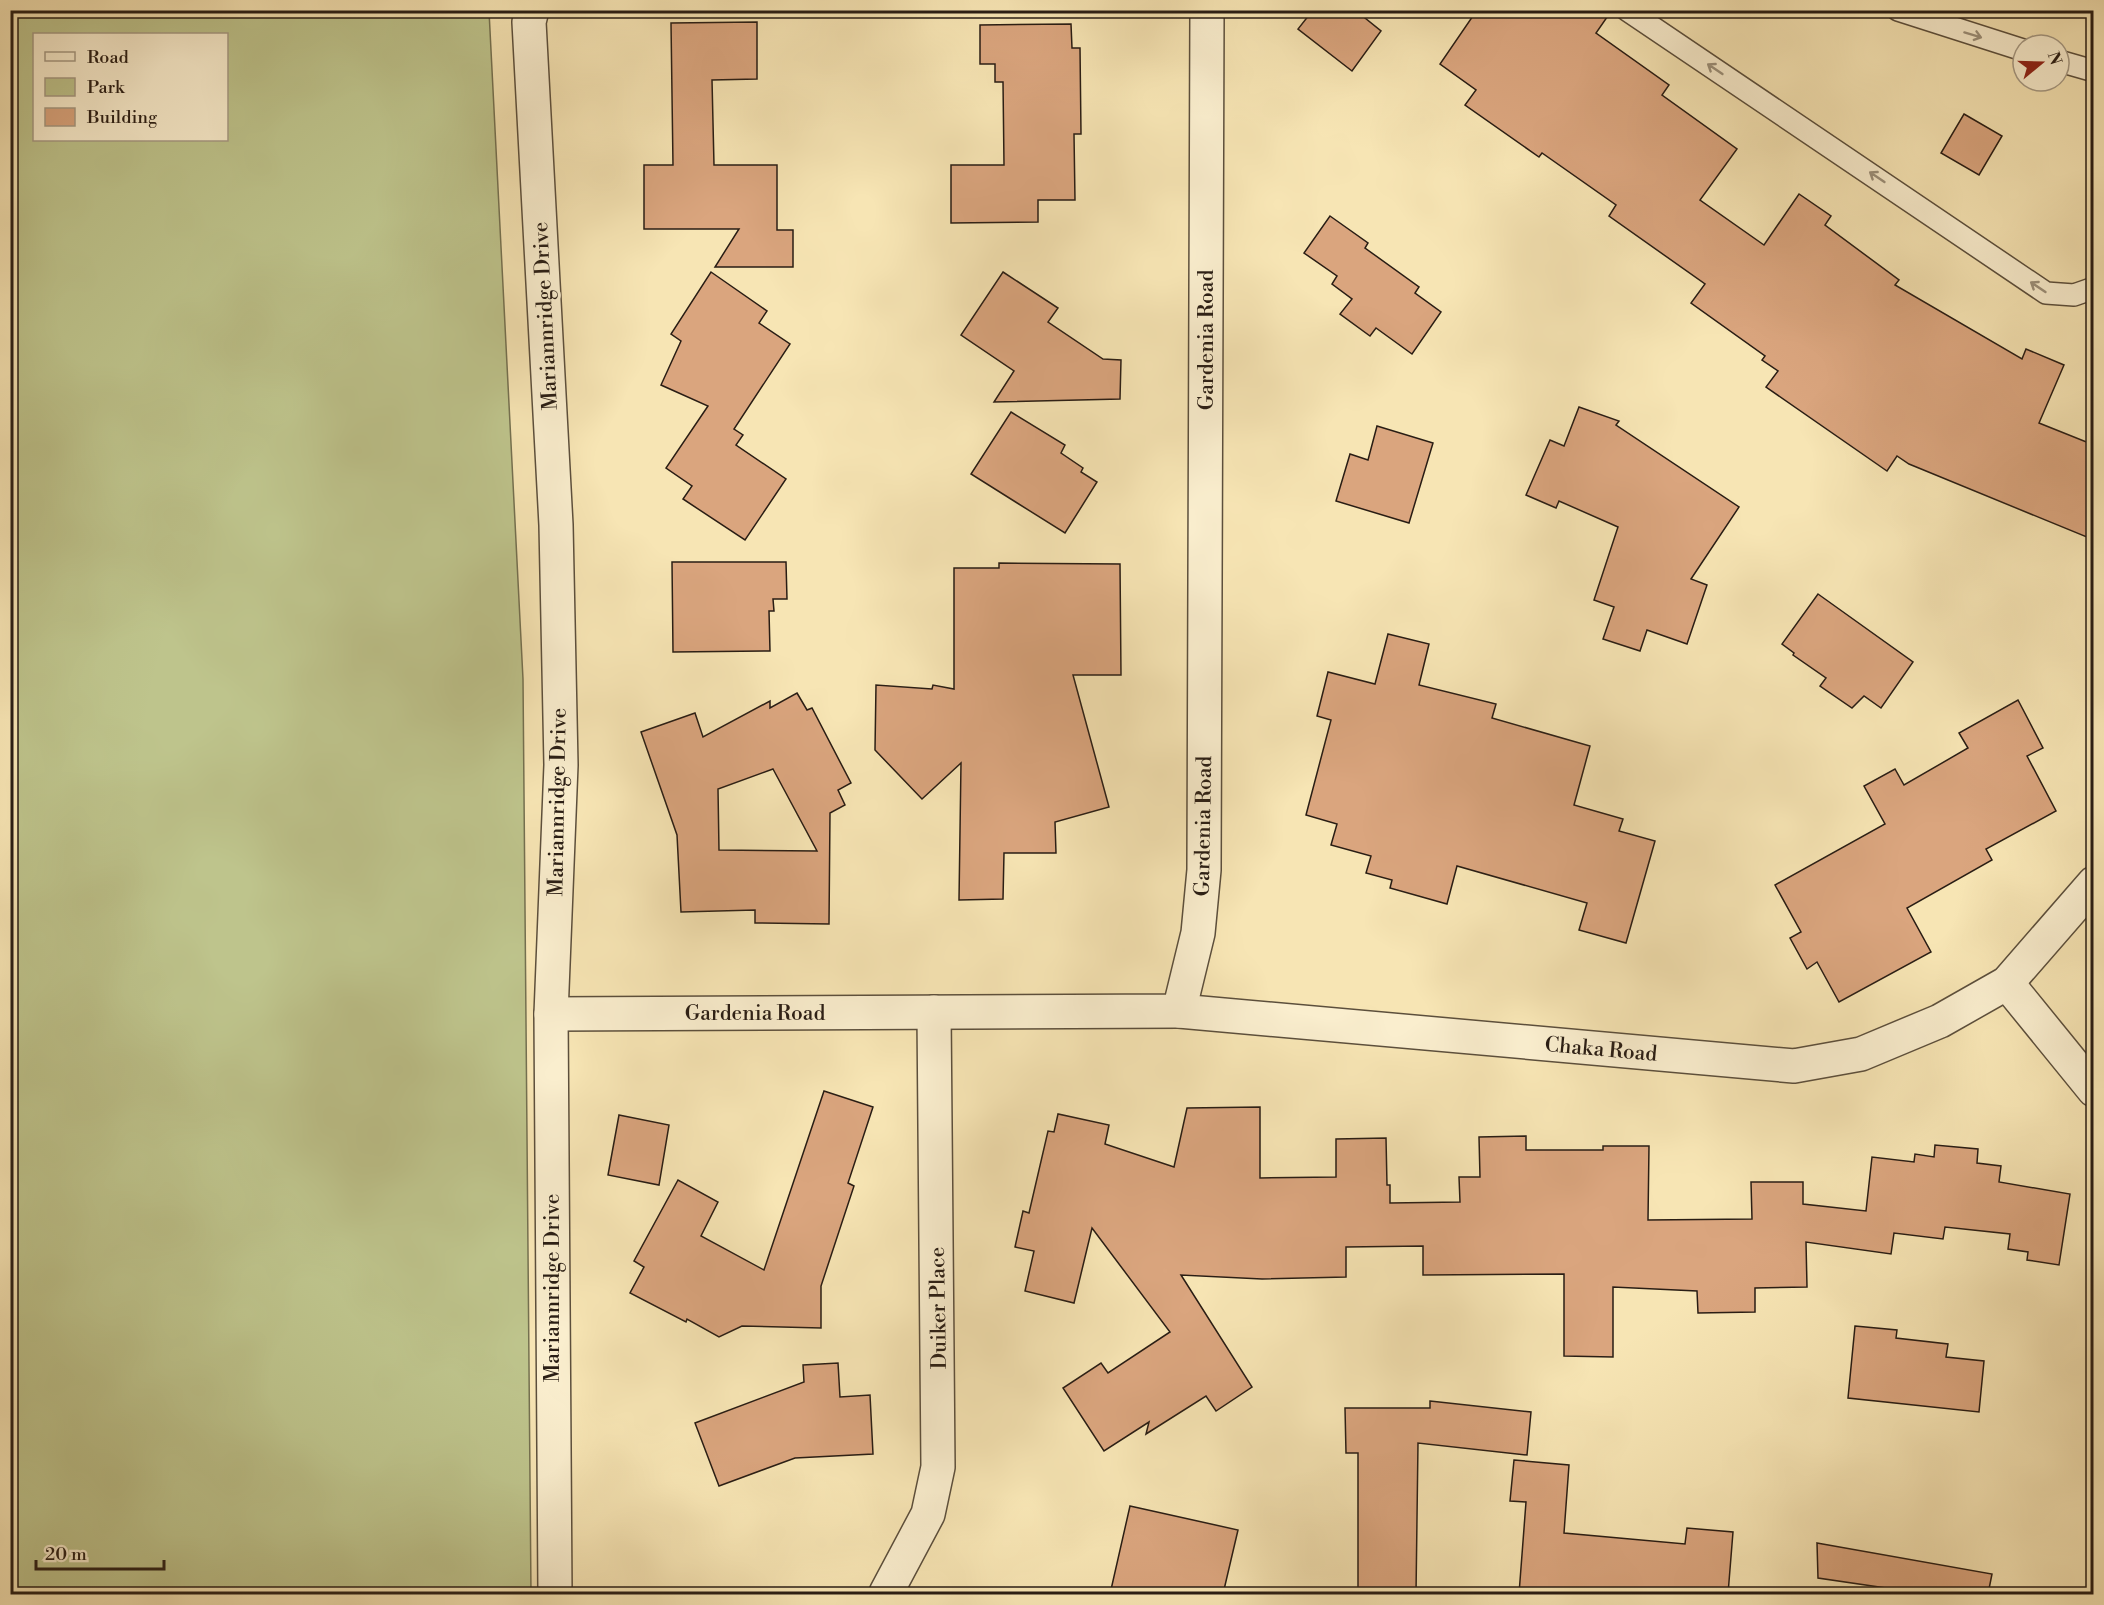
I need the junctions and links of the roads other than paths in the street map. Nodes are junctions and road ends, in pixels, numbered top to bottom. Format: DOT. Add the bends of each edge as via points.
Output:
graph roads {
  1 [pos="532,10"];
  2 [pos="1207,10"];
  3 [pos="1627,10"];
  4 [pos="1898,10"];
  5 [pos="2011,46"];
  6 [pos="2071,64"];
  7 [pos="2094,71"];
  8 [pos="2094,288"];
  9 [pos="2094,883"];
  10 [pos="2007,983"];
  11 [pos="1179,1011"];
  12 [pos="934,1012"];
  13 [pos="551,1014"];
  14 [pos="2094,1090"];
  15 [pos="886,1593"];
  16 [pos="555,1594"];
  1 -- 13 [label="street, Mariannridge Drive" via="529,22 556,525 561,765"];
  2 -- 11 [label="street, Gardenia Road" via="1204,870 1198,933"];
  8 -- 3 [label="lane, one-way" via="2074,295 2046,293"];
  4 -- 5 [label="lane, one-way"];
  6 -- 7 [label="lane"];
  9 -- 10 [label="street, Chaka Road"];
  10 -- 11 [label="street, Chaka Road" via="1940,1021 1861,1054 1794,1066"];
  10 -- 14 [label="street"];
  11 -- 12 [label="street, Gardenia Road"];
  12 -- 13 [label="street, Gardenia Road"];
  12 -- 15 [label="street, Duiker Place" via="938,1467 928,1514"];
  13 -- 16 [label="street, Mariannridge Drive"];
}
